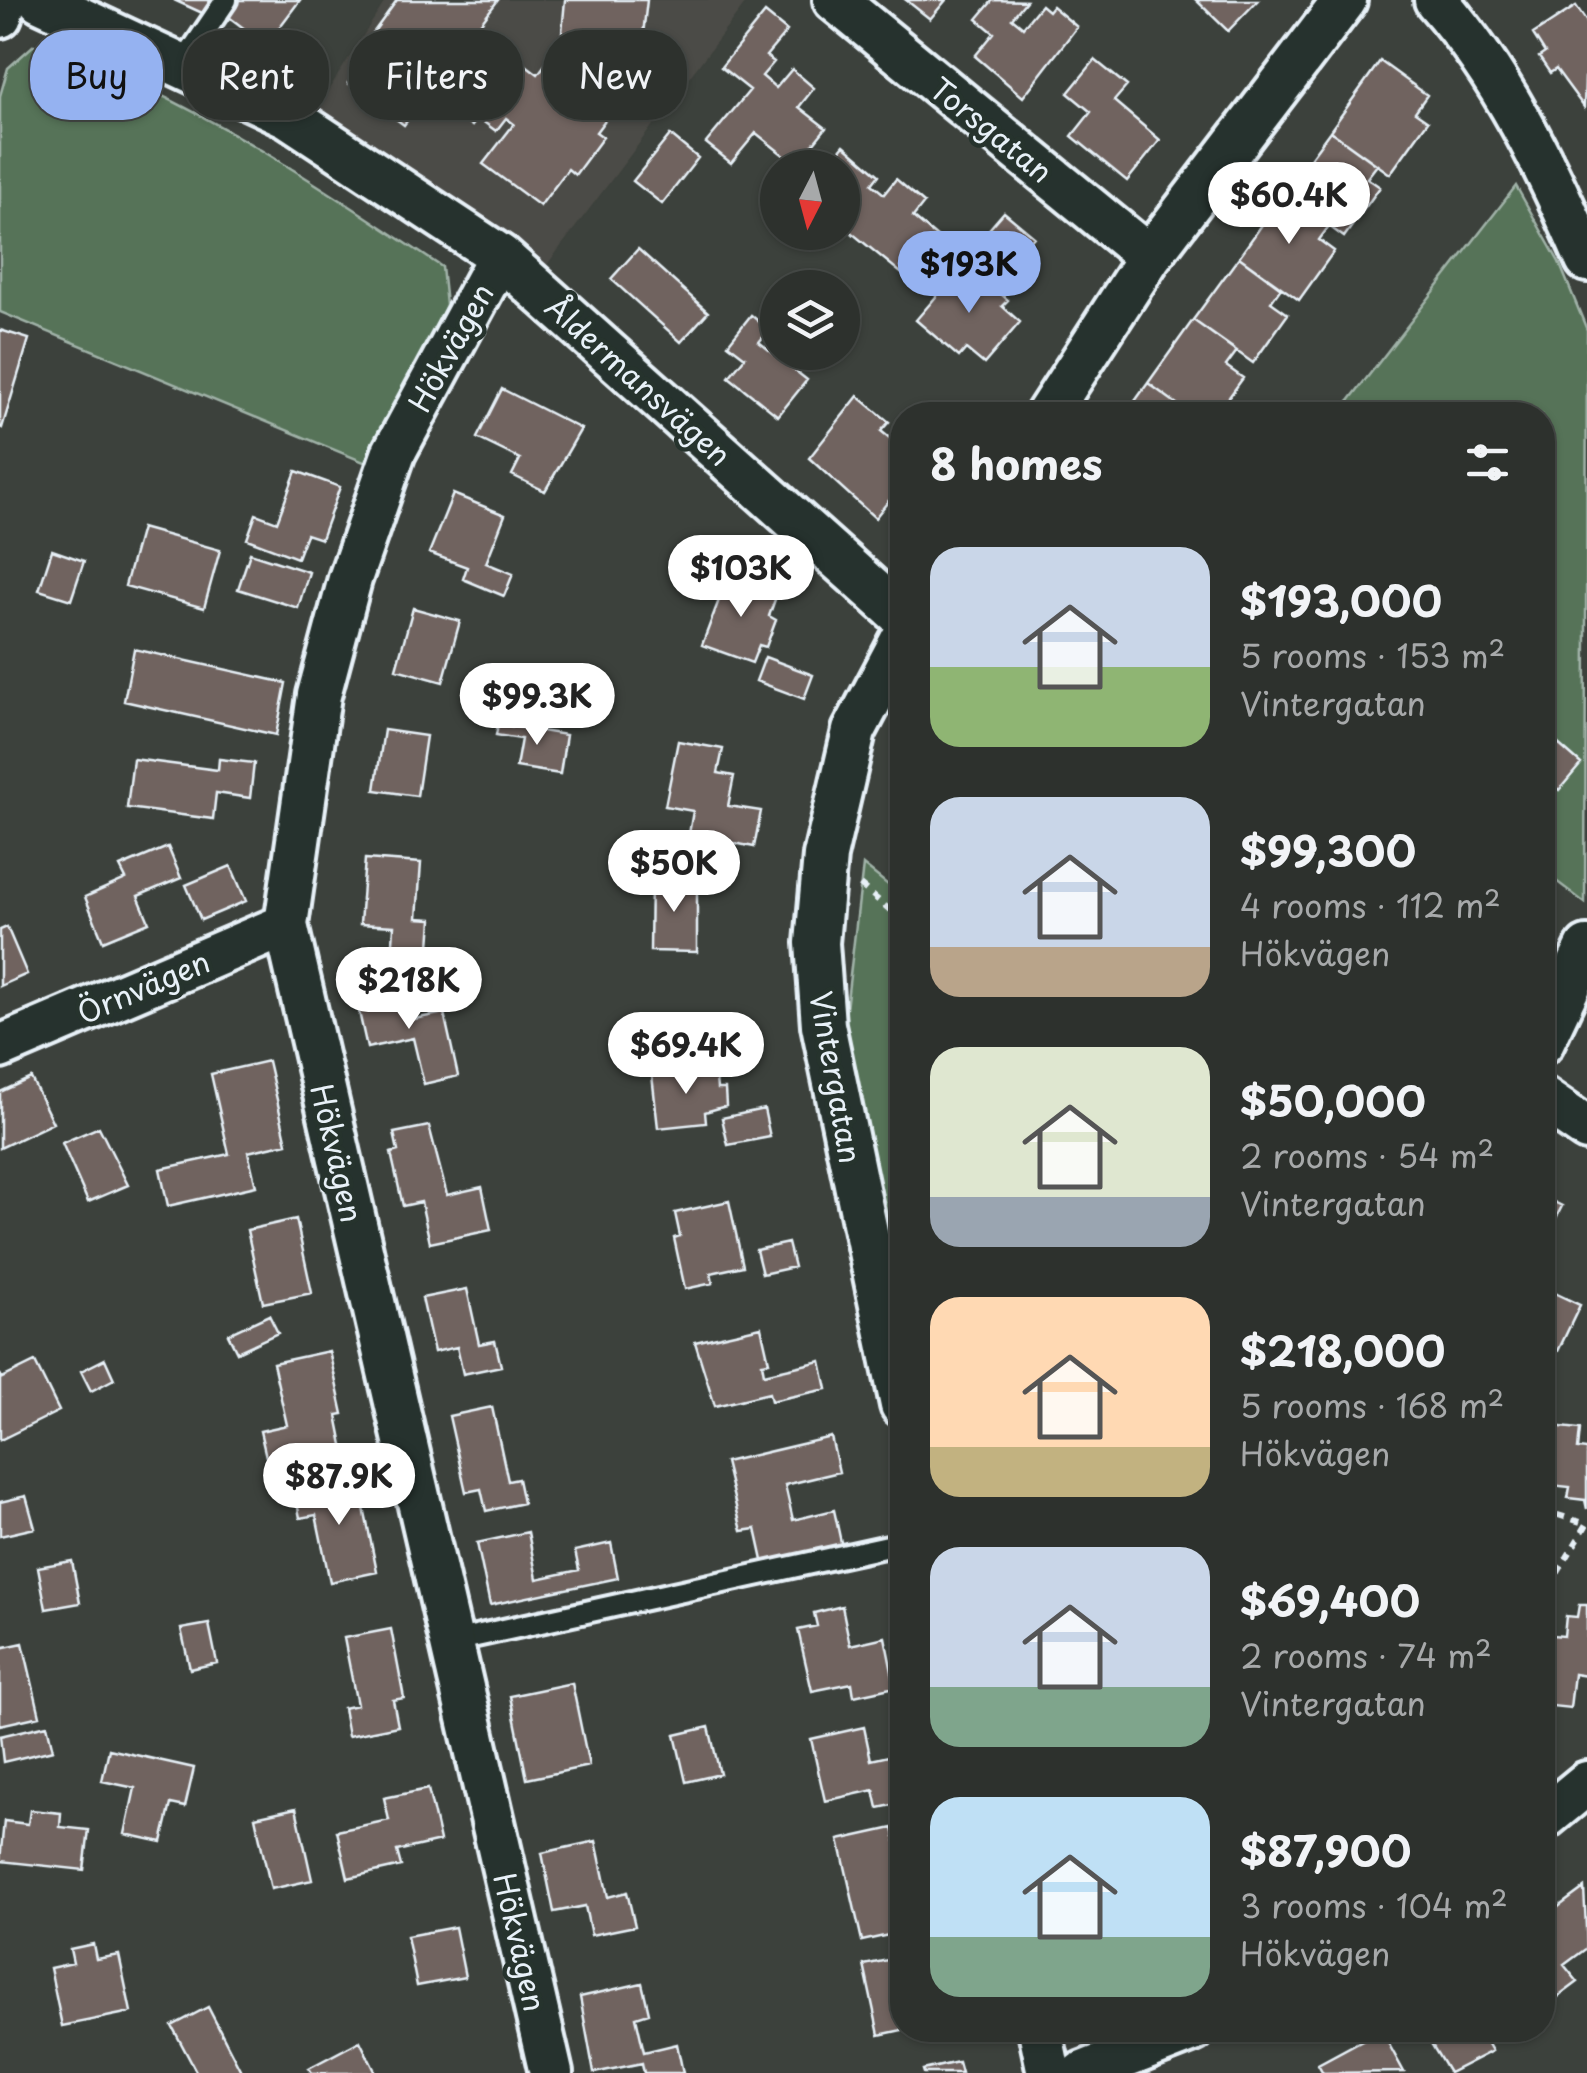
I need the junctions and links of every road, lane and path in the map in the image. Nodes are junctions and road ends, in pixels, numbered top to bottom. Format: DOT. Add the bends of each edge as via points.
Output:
graph roads {
  1 [pos="5,0"];
  2 [pos="40,0"];
  3 [pos="226,0"];
  4 [pos="835,0"];
  5 [pos="1345,0"];
  6 [pos="1436,0"];
  7 [pos="0,16"];
  8 [pos="180,68"];
  9 [pos="500,256"];
  10 [pos="1150,258"];
  11 [pos="1587,260"];
  12 [pos="1056,402"];
  13 [pos="890,605"];
  14 [pos="890,663"];
  15 [pos="286,925"];
  16 [pos="1587,948"];
  17 [pos="1555,1016"];
  18 [pos="0,1047"];
  19 [pos="1555,1107"];
  20 [pos="1587,1129"];
  21 [pos="890,1348"];
  22 [pos="1555,1514"];
  23 [pos="890,1547"];
  24 [pos="1555,1577"];
  25 [pos="452,1641"];
  26 [pos="1587,1783"];
  27 [pos="1555,1809"];
  28 [pos="1043,2042"];
  29 [pos="1162,2042"];
  30 [pos="550,2073"];
  31 [pos="1050,2073"];
  32 [pos="1082,2073"];
  1 -- 7 [label="street"];
  2 -- 8 [label="street, Åldermansvägen"];
  3 -- 8 [label="lane"];
  4 -- 10 [label="street, Torsgatan"];
  5 -- 10 [label="street"];
  6 -- 11 [label="street" via="1493,73"];
  8 -- 9 [label="street, Åldermansvägen" via="288,116"];
  9 -- 13 [label="street, Åldermansvägen"];
  9 -- 15 [label="street, Hökvägen" via="394,452 350,579 319,694"];
  10 -- 12 [label="street"];
  14 -- 21 [label="street, Vintergatan" via="854,731 825,856 817,944 823,1024"];
  15 -- 18 [label="street, Örnvägen"];
  15 -- 25 [label="street, Hökvägen"];
  16 -- 17 [label="street"];
  19 -- 20 [label="street"];
  22 -- 24 [label="path" via="1587,1524"];
  23 -- 25 [label="lane"];
  25 -- 30 [label="street, Hökvägen"];
  26 -- 27 [label="street"];
  28 -- 31 [label="street"];
  29 -- 32 [label="street"];
}
